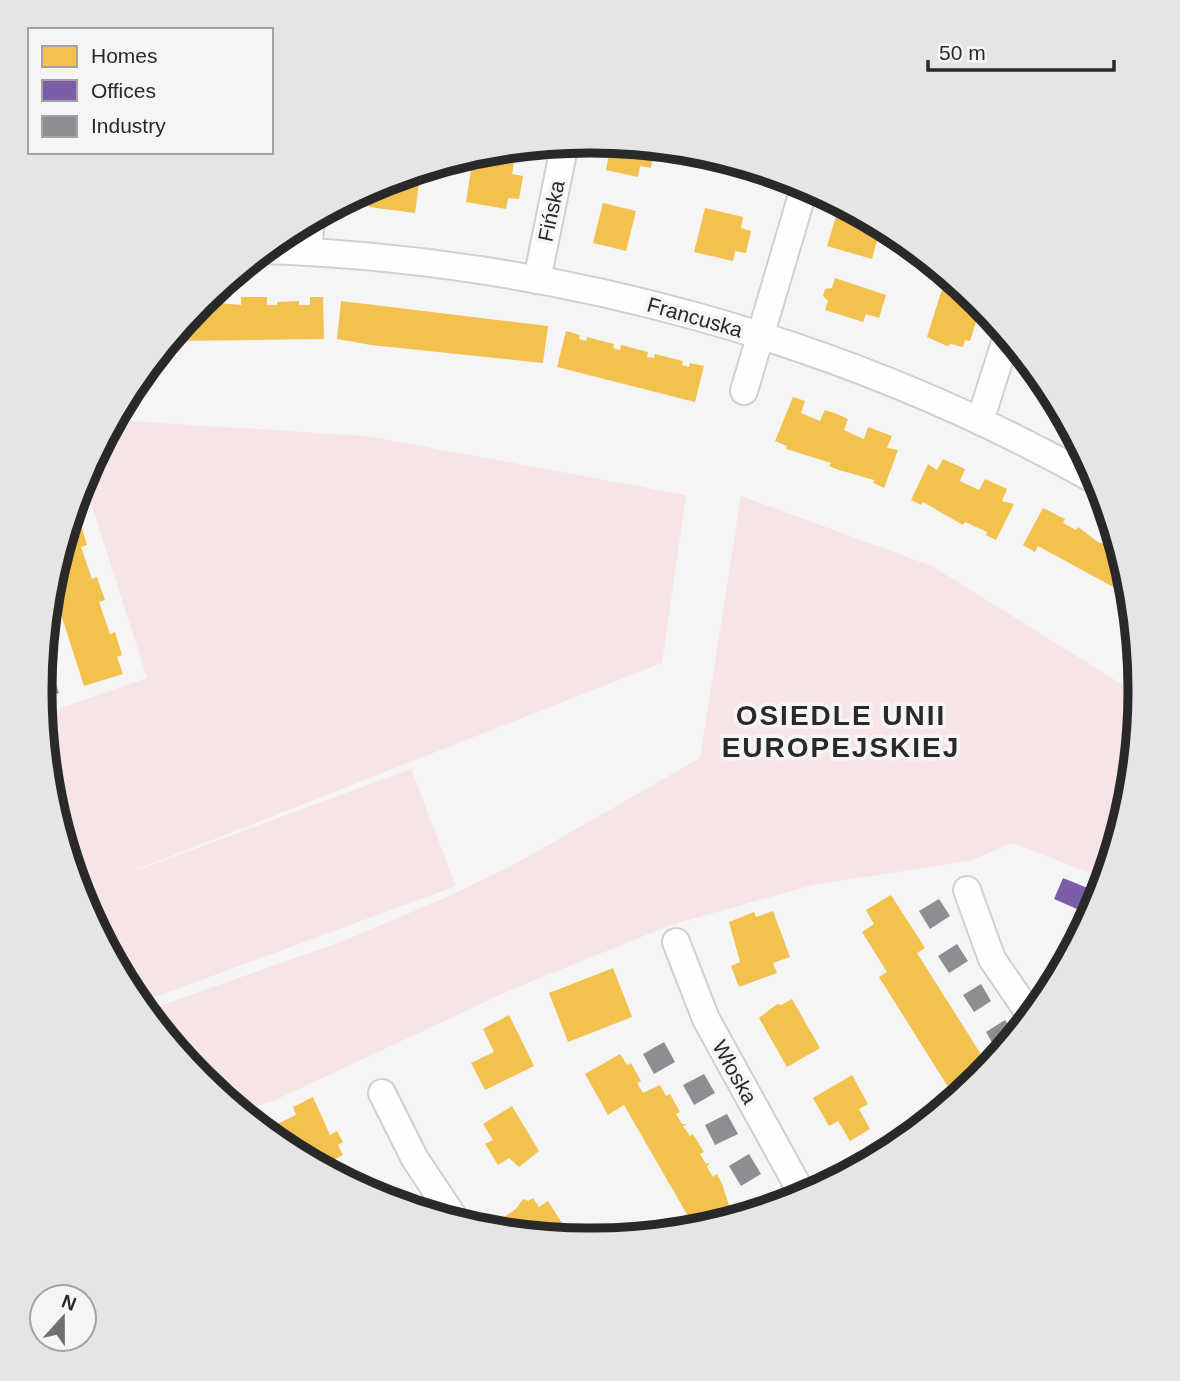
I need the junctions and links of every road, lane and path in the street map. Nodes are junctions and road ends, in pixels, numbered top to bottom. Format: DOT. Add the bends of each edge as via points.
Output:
graph roads {
  1 [pos="563,154"];
  2 [pos="801,196"];
  3 [pos="310,232"];
  4 [pos="282,251"];
  5 [pos="308,252"];
  6 [pos="537,279"];
  7 [pos="761,336"];
  8 [pos="1004,348"];
  9 [pos="744,391"];
  10 [pos="980,421"];
  11 [pos="1082,474"];
  12 [pos="967,890"];
  13 [pos="676,942"];
  14 [pos="1024,1006"];
  15 [pos="382,1093"];
  16 [pos="798,1186"];
  17 [pos="448,1209"];
  1 -- 6 [label="street, Fińska"];
  2 -- 7 [label="street"];
  3 -- 5 [label="street"];
  4 -- 5 [label="street, Francuska"];
  5 -- 6 [label="street, Francuska"];
  6 -- 7 [label="street, Francuska" via="646,303"];
  7 -- 9 [label="street"];
  7 -- 10 [label="street, Francuska"];
  8 -- 10 [label="street"];
  10 -- 11 [label="street, Francuska"];
  12 -- 14 [label="street" via="992,959"];
  13 -- 16 [label="street, Włoska" via="706,1019"];
  15 -- 17 [label="street" via="415,1159"];
}
